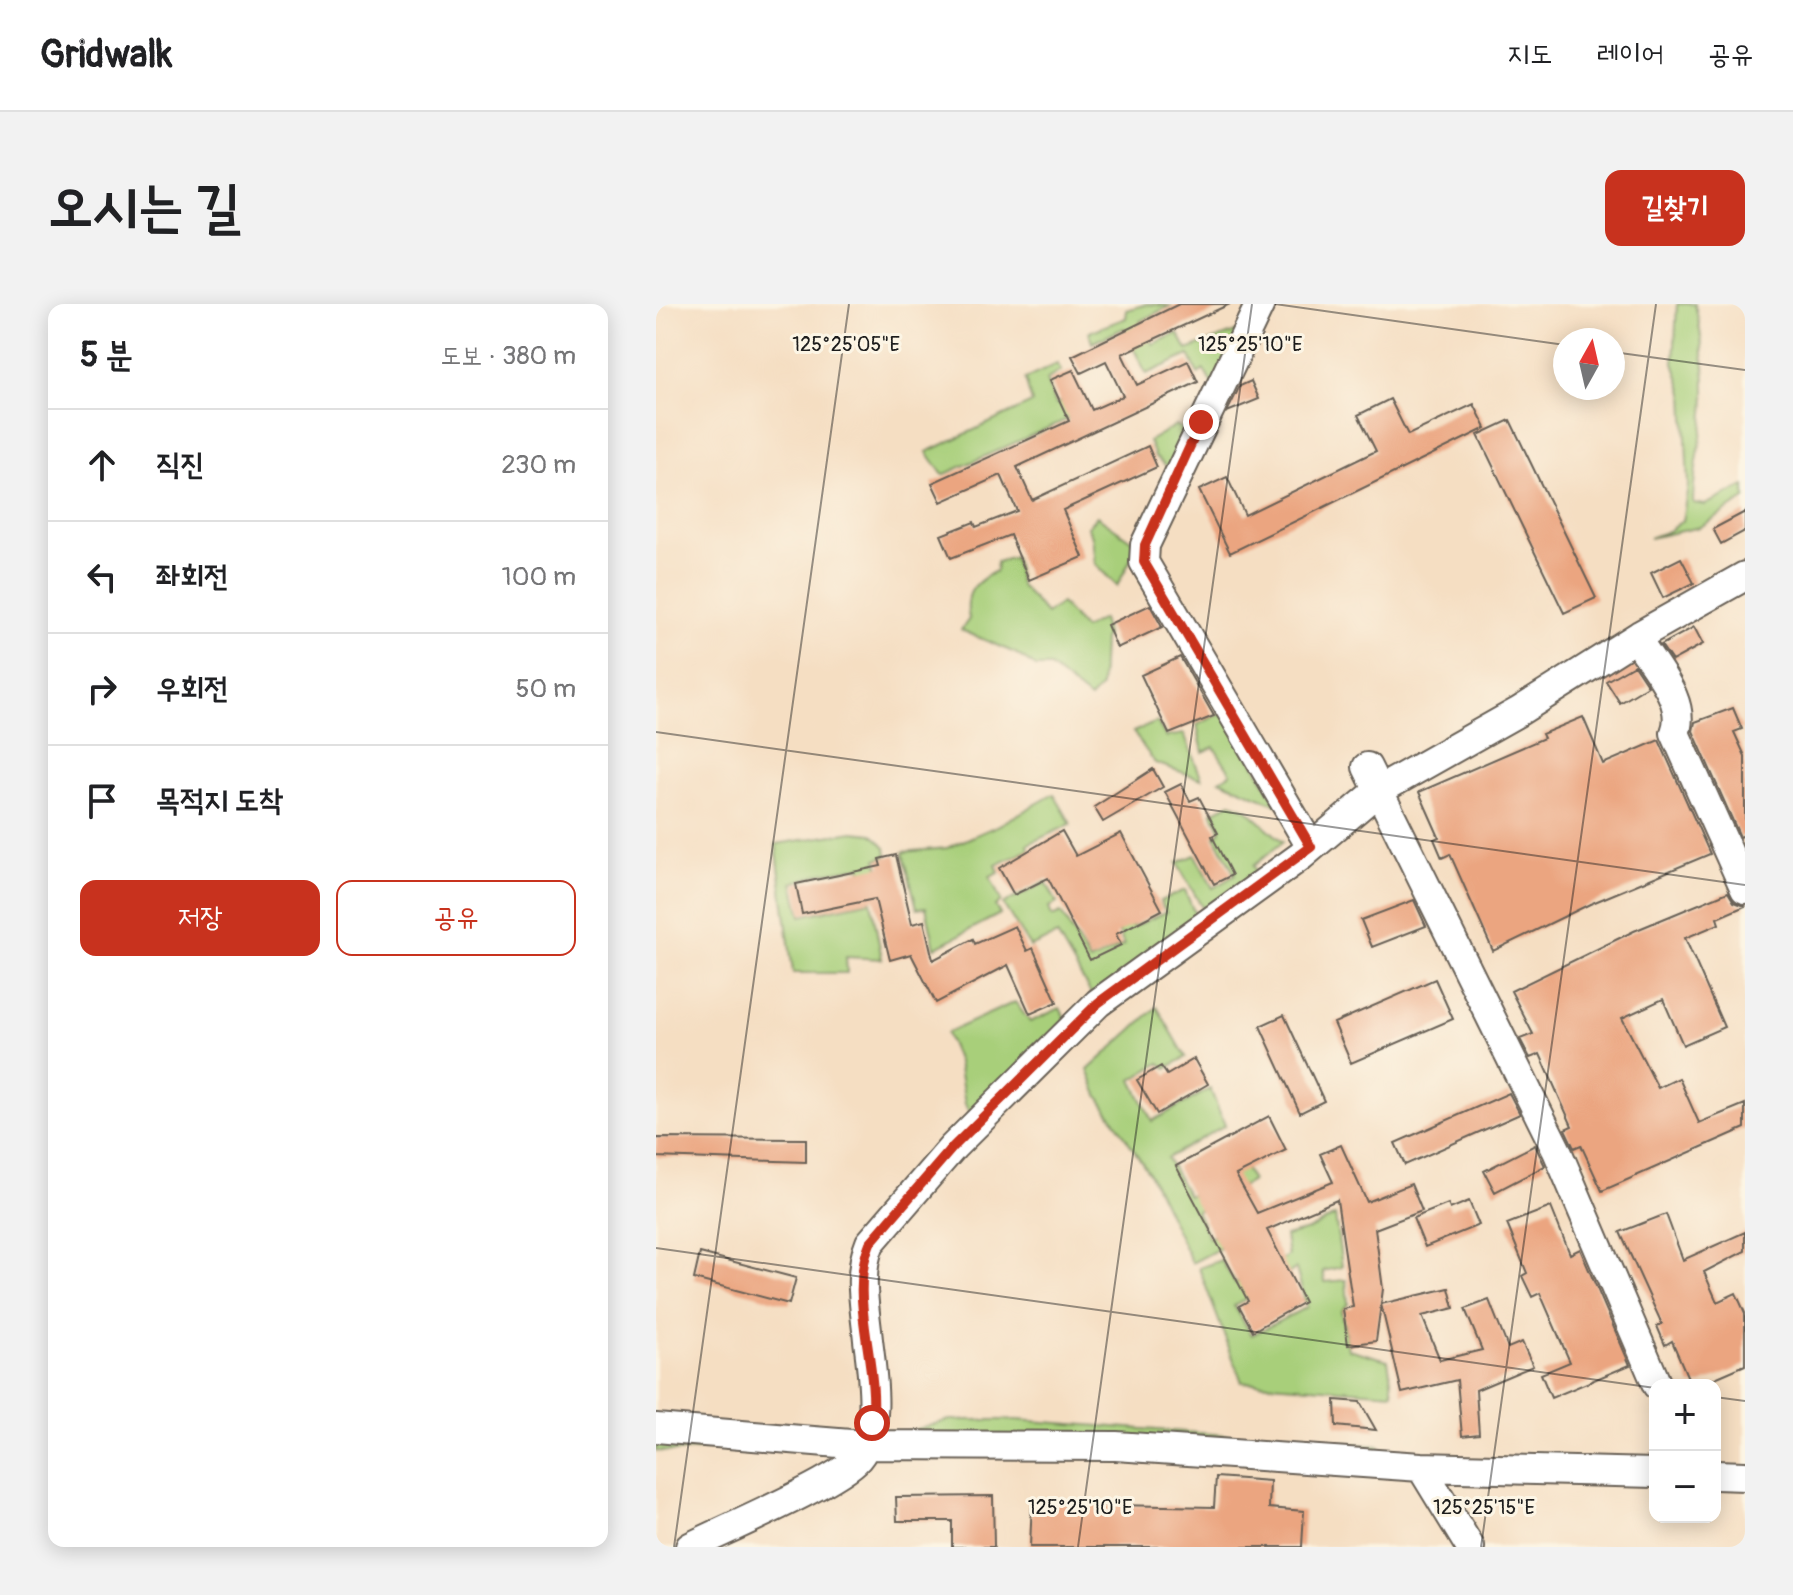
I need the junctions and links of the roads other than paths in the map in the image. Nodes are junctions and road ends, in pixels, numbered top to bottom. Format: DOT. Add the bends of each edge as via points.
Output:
graph roads {
  1 [pos="1260,304"];
  2 [pos="1745,576"];
  3 [pos="1640,635"];
  4 [pos="1372,779"];
  5 [pos="1311,847"];
  6 [pos="1745,889"];
  7 [pos="1654,1379"];
  8 [pos="656,1428"];
  9 [pos="863,1445"];
  10 [pos="1421,1467"];
  11 [pos="1649,1473"];
  12 [pos="1721,1475"];
  13 [pos="1745,1476"];
  14 [pos="690,1547"];
  15 [pos="1470,1547"];
  1 -- 5 [label="street" via="1145,545 1144,562"];
  2 -- 3 [label="street"];
  3 -- 4 [label="street" via="1518,712"];
  3 -- 6 [label="street" via="1677,704 1680,721 1675,733"];
  4 -- 5 [label="street"];
  4 -- 7 [label="street" via="1557,1151"];
  5 -- 9 [label="street" via="1098,1003 953,1147 870,1243 862,1283 875,1403"];
  8 -- 9 [label="street"];
  9 -- 10 [label="street" via="1116,1446"];
  9 -- 14 [label="street" via="858,1458 831,1477"];
  10 -- 11 [label="street"];
  10 -- 15 [label="street"];
  12 -- 13 [label="street"];
}
